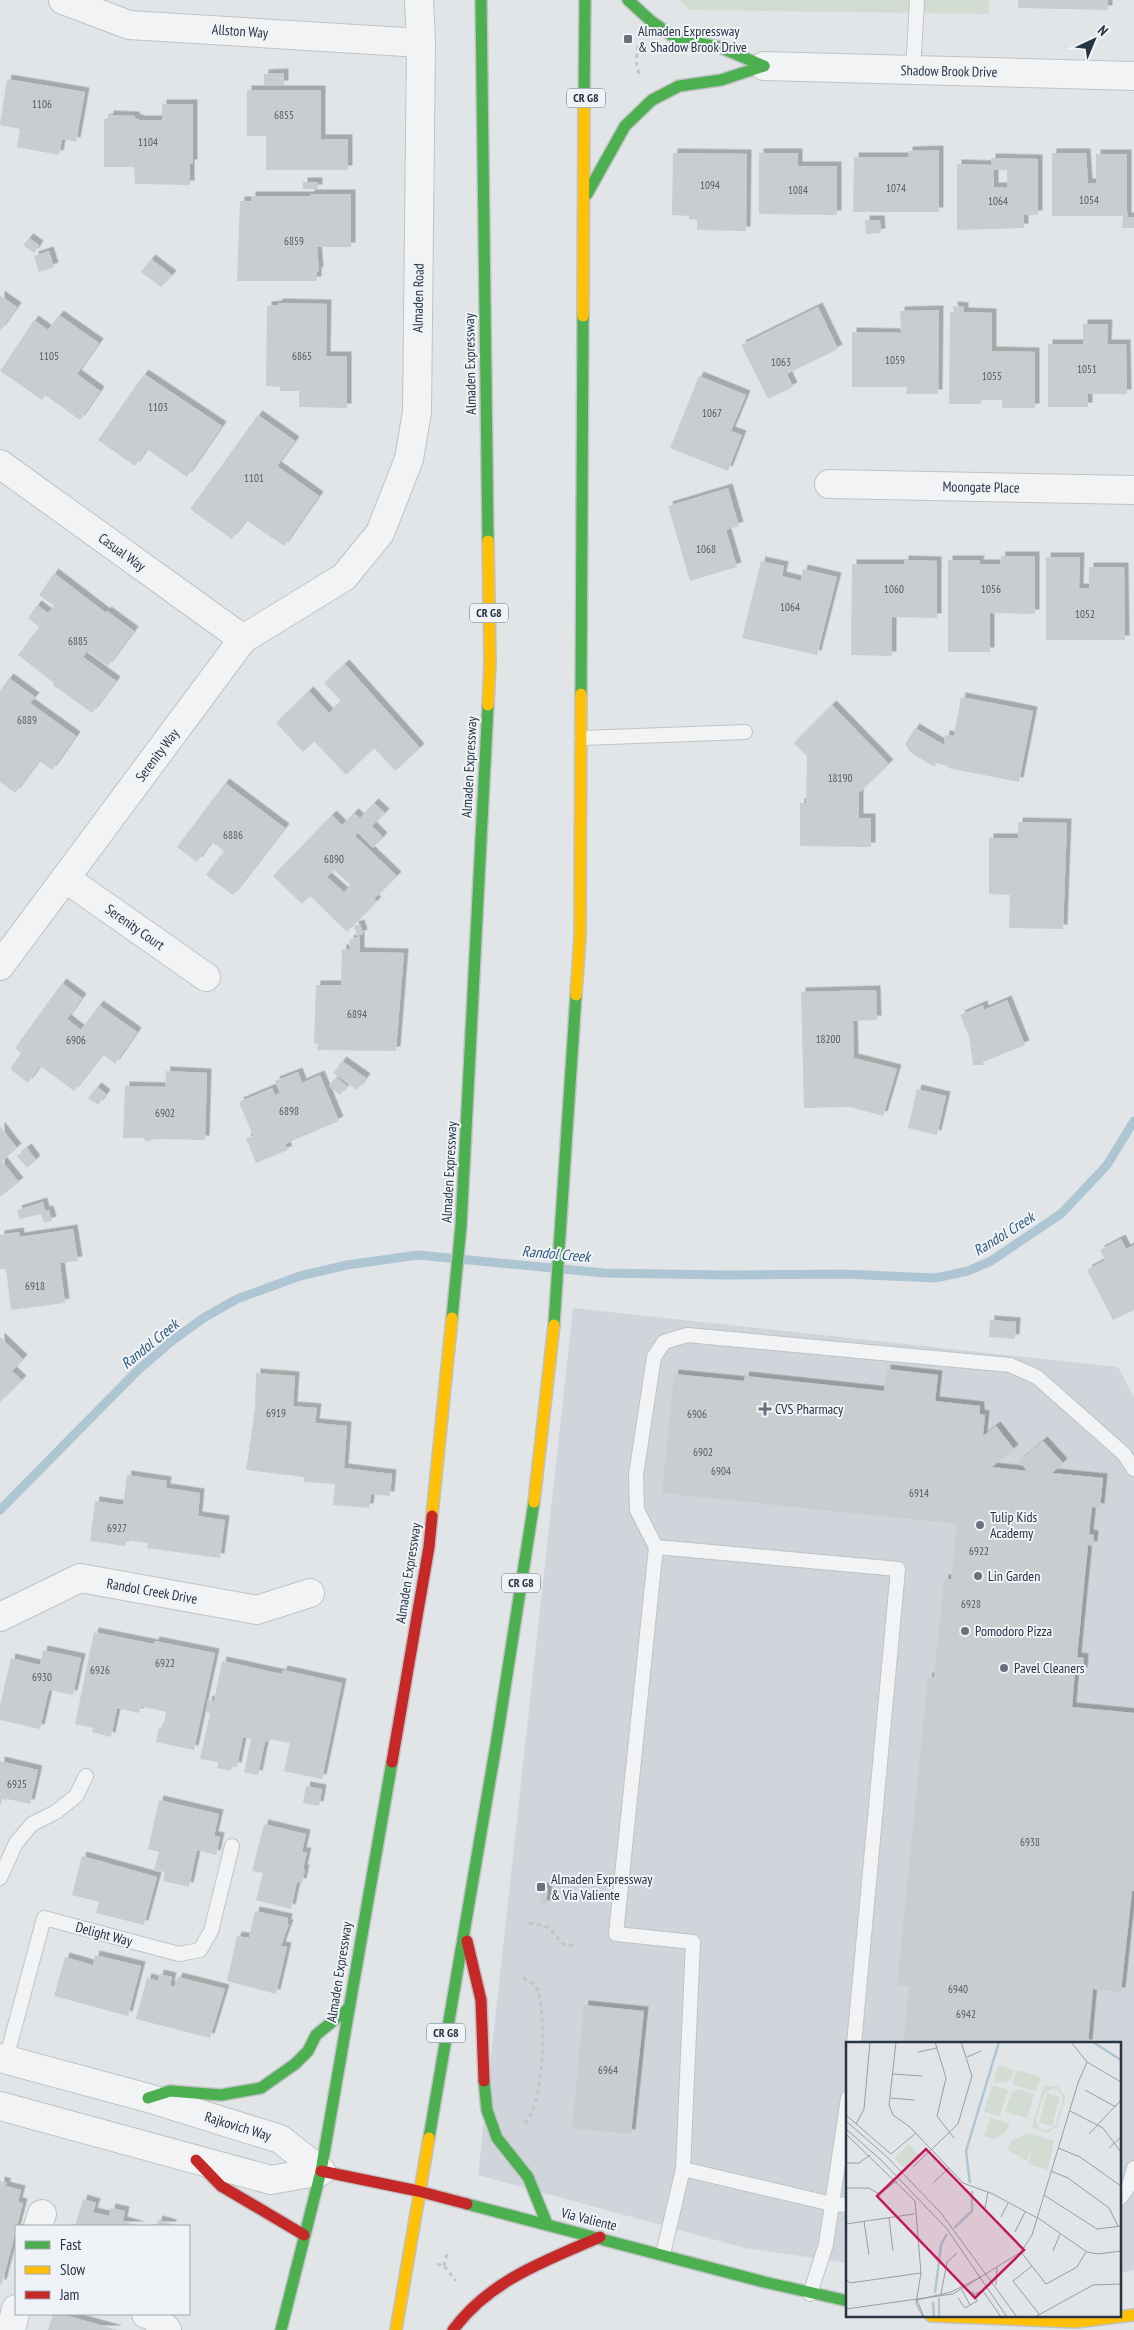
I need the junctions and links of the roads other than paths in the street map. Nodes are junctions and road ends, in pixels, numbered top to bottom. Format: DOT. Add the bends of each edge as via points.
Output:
graph roads {
  1 [pos="63,0"];
  2 [pos="420,0"];
  3 [pos="481,0"];
  4 [pos="585,0"];
  5 [pos="628,0"];
  6 [pos="917,0"];
  7 [pos="422,43"];
  8 [pos="764,66"];
  9 [pos="913,70"];
  10 [pos="1134,76"];
  11 [pos="586,196"];
  12 [pos="0,464"];
  13 [pos="829,484"];
  14 [pos="1134,490"];
  15 [pos="344,577"];
  16 [pos="244,639"];
  17 [pos="745,732"];
  18 [pos="582,738"];
  19 [pos="65,878"];
  20 [pos="0,966"];
  21 [pos="206,977"];
  22 [pos="1134,1469"];
  23 [pos="656,1547"];
  24 [pos="310,1593"];
  25 [pos="0,1617"];
  26 [pos="86,1776"];
  27 [pos="232,1846"];
  28 [pos="0,1878"];
  29 [pos="464,1928"];
  30 [pos="349,2008"];
  31 [pos="854,2042"];
  32 [pos="3,2059"];
  33 [pos="148,2098"];
  34 [pos="0,2106"];
  35 [pos="846,2111"];
  36 [pos="196,2160"];
  37 [pos="683,2168"];
  38 [pos="1134,2168"];
  39 [pos="321,2171"];
  40 [pos="418,2191"];
  41 [pos="1122,2195"];
  42 [pos="832,2204"];
  43 [pos="846,2205"];
  44 [pos="547,2224"];
  45 [pos="304,2235"];
  46 [pos="600,2237"];
  47 [pos="663,2254"];
  48 [pos="810,2294"];
  49 [pos="846,2301"];
  50 [pos="15,2314"];
  51 [pos="151,2315"];
  52 [pos="972,2318"];
  53 [pos="1112,2318"];
  54 [pos="1076,2323"];
  55 [pos="11,2330"];
  56 [pos="167,2330"];
  57 [pos="281,2330"];
  58 [pos="396,2330"];
  59 [pos="453,2330"];
  1 -- 7 [label="street, Allston Way" via="129,24"];
  2 -- 7 [label="street, Almaden Road"];
  3 -- 30 [label="main road, Almaden Expressway / CR G8" via="490,663 460,1226 429,1546"];
  4 -- 11 [label="main road, CR G8"];
  5 -- 8 [label="main road" via="671,35 719,47"];
  6 -- 9 [label="lane"];
  7 -- 15 [label="street, Almaden Road" via="417,412 409,459 390,511 380,533"];
  8 -- 9 [label="street, Shadow Brook Drive"];
  8 -- 11 [label="main road" via="721,80 679,86 652,100 625,126"];
  9 -- 10 [label="street, Shadow Brook Drive"];
  11 -- 18 [label="main road, CR G8"];
  12 -- 16 [label="street, Casual Way"];
  13 -- 14 [label="street, Moongate Place"];
  15 -- 16 [label="street, Serenity Way"];
  16 -- 19 [label="street, Serenity Way"];
  17 -- 18 [label="lane"];
  18 -- 29 [label="main road, CR G8" via="580,935 558,1290 538,1480"];
  19 -- 20 [label="street, Serenity Way"];
  19 -- 21 [label="street, Serenity Court"];
  22 -- 23 [label="lane" via="1124,1454 1037,1377 1010,1365 687,1335 664,1342 654,1357 636,1475 637,1510"];
  23 -- 31 [label="lane" via="898,1569"];
  23 -- 37 [label="lane" via="616,1934 693,1942"];
  24 -- 25 [label="street, Randol Creek Drive" via="257,1610 80,1578"];
  26 -- 28 [label="lane" via="76,1796 56,1812 32,1824 16,1842"];
  27 -- 32 [label="lane, Delight Way" via="211,1931 200,1950 179,1954 44,1918"];
  29 -- 40 [label="main road, CR G8"];
  29 -- 44 [label="main road" via="481,2000 487,2110 497,2138 528,2177"];
  30 -- 33 [label="main road" via="316,2034 308,2050 295,2064 261,2088 222,2095 170,2091"];
  30 -- 39 [label="main road, Almaden Expressway / CR G8"];
  32 -- 33 [label="street, Rajkovich Way"];
  33 -- 39 [label="street, Rajkovich Way" via="280,2139"];
  34 -- 36 [label="street"];
  35 -- 42 [label="lane"];
  36 -- 39 [label="street" via="271,2180"];
  36 -- 45 [label="main road" via="221,2186"];
  37 -- 42 [label="lane"];
  37 -- 47 [label="lane"];
  38 -- 41 [label="lane" via="1129,2186"];
  39 -- 40 [label="main road, Via Valiente"];
  39 -- 45 [label="main road, Almaden Expressway / CR G8"];
  40 -- 44 [label="main road, Via Valiente"];
  40 -- 58 [label="main road, CR G8"];
  42 -- 43 [label="lane"];
  42 -- 48 [label="lane" via="826,2244"];
  44 -- 46 [label="main road, Via Valiente"];
  45 -- 57 [label="main road, Almaden Expressway / CR G8"];
  46 -- 47 [label="main road, Via Valiente"];
  46 -- 59 [label="main road" via="493,2290"];
  47 -- 48 [label="main road, Via Valiente"];
  48 -- 49 [label="main road, Via Valiente"];
  50 -- 55 [label="street"];
  51 -- 56 [label="street"];
  52 -- 54 [label="main road"];
  53 -- 54 [label="main road"];
}
